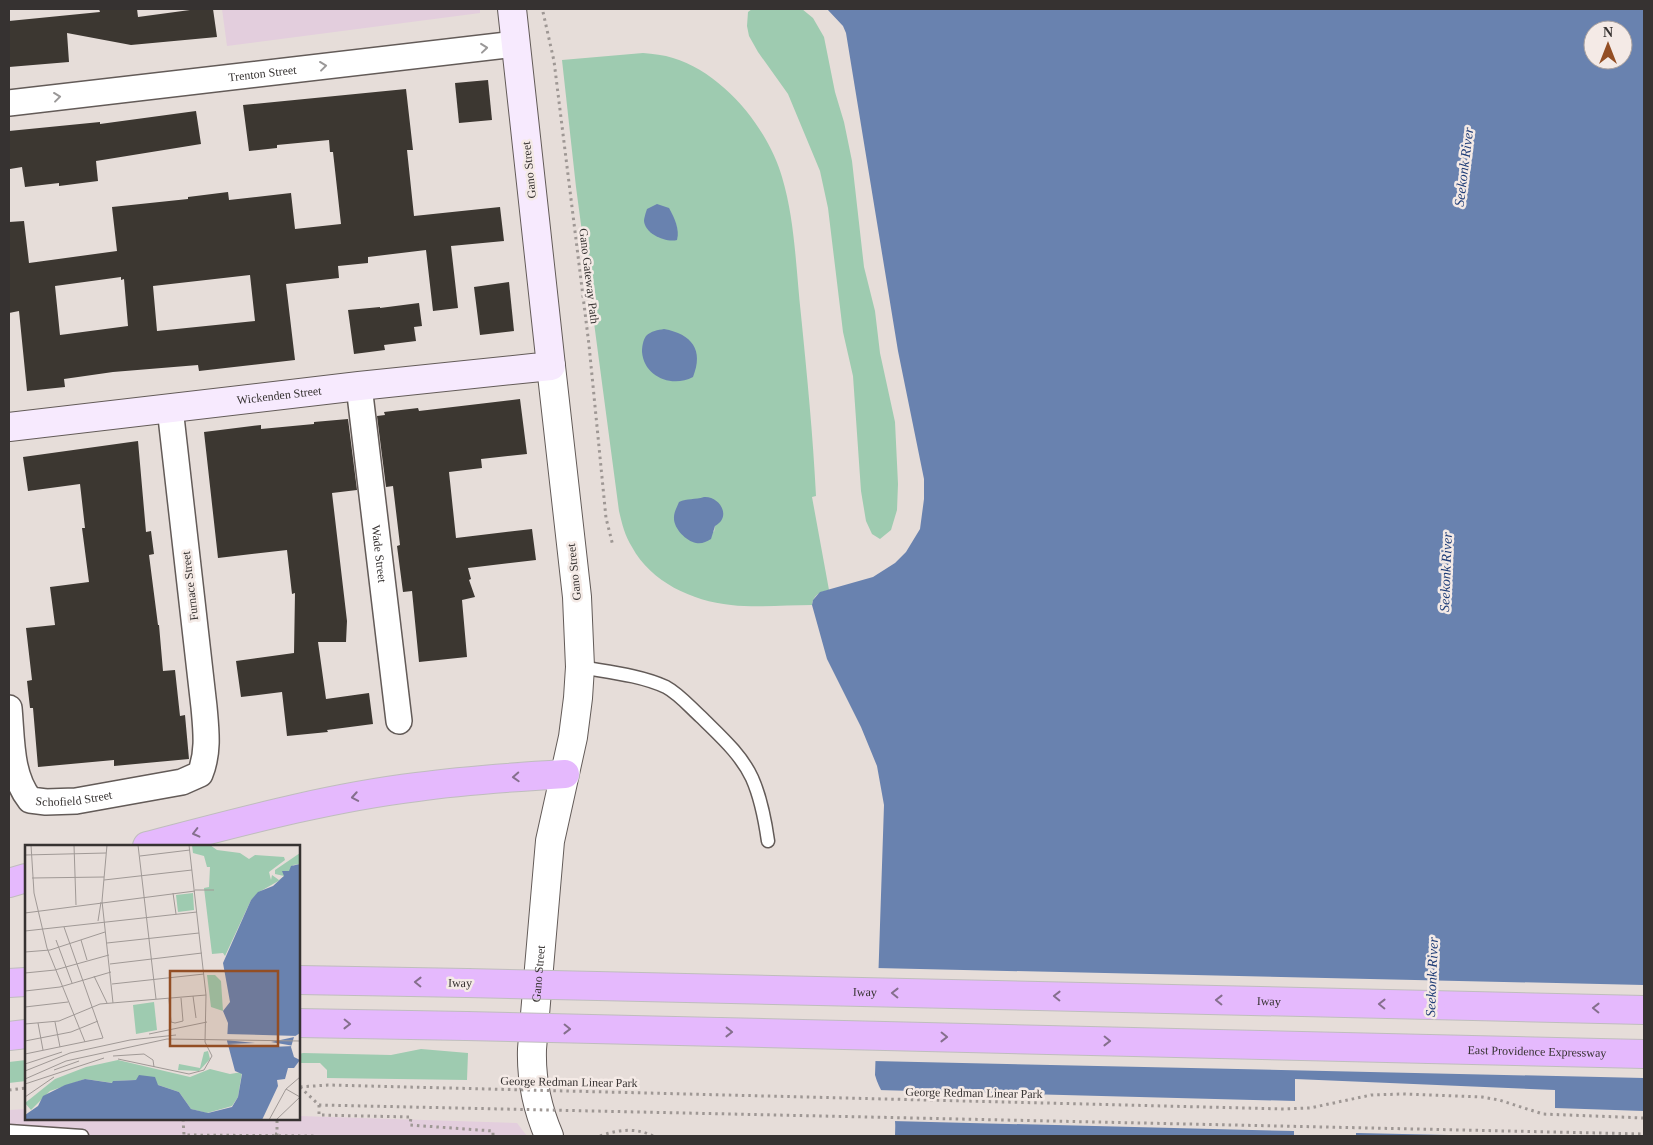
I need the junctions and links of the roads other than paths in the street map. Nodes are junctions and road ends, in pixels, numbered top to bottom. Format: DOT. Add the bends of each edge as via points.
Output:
graph roads {
  1 [pos="512,9"];
  2 [pos="516,44"];
  3 [pos="9,103"];
  4 [pos="551,366"];
  5 [pos="359,386"];
  6 [pos="170,408"];
  7 [pos="9,427"];
  8 [pos="580,667"];
  9 [pos="9,708"];
  10 [pos="399,721"];
  11 [pos="204,764"];
  12 [pos="565,774"];
  13 [pos="768,841"];
  14 [pos="151,845"];
  15 [pos="25,878"];
  16 [pos="9,883"];
  17 [pos="300,980"];
  18 [pos="25,982"];
  19 [pos="9,983"];
  20 [pos="1644,1010"];
  21 [pos="300,1023"];
  22 [pos="25,1034"];
  23 [pos="9,1036"];
  24 [pos="1644,1054"];
  25 [pos="9,1131"];
  26 [pos="548,1134"];
  27 [pos="82,1136"];
  1 -- 2 [label="main road, Gano Street"];
  3 -- 2 [label="street, Trenton Street, one-way"];
  2 -- 4 [label="main road, Gano Street"];
  4 -- 5 [label="main road, Wickenden Street"];
  4 -- 8 [label="street, Gano Street" via="577,596"];
  5 -- 6 [label="main road, Wickenden Street"];
  5 -- 10 [label="street, Wade Street"];
  6 -- 7 [label="main road, Wickenden Street"];
  6 -- 11 [label="street, Furnace Street" via="204,707 207,751"];
  8 -- 12 [label="street, Gano Street" via="577,708"];
  8 -- 13 [label="lane" via="653,682 682,699 725,740 752,777"];
  9 -- 11 [label="street, Schofield Street" via="16,775 30,800 76,801 182,782 200,774"];
  12 -- 14 [label="highway, one-way" via="494,778 340,799"];
  12 -- 26 [label="street, Gano Street" via="550,841 532,1049 534,1092"];
  15 -- 16 [label="highway"];
  20 -- 17 [label="highway, Iway, one-way, bridge"];
  18 -- 19 [label="highway"];
  21 -- 24 [label="highway, East Providence Expressway, one-way, bridge"];
  22 -- 23 [label="highway"];
  25 -- 27 [label="lane"];
}
